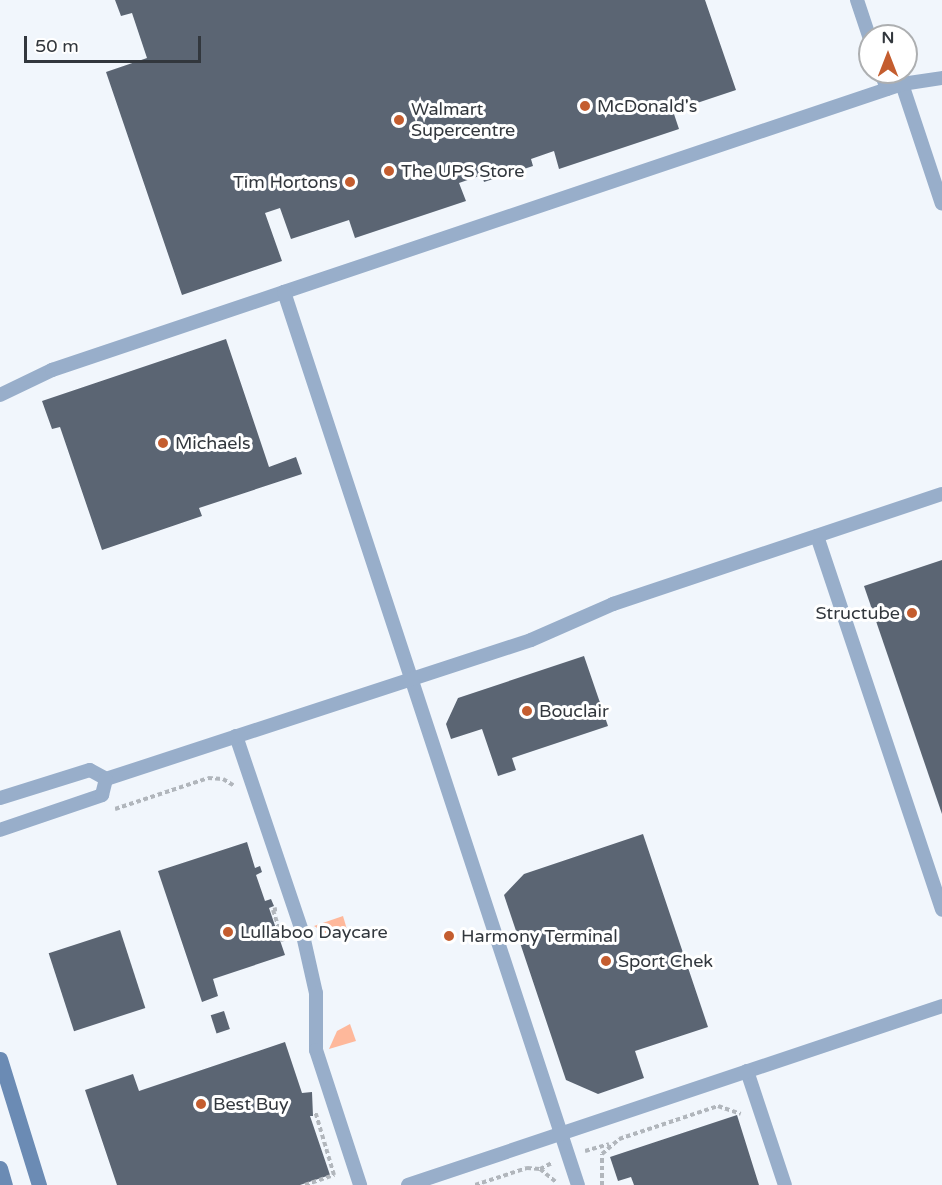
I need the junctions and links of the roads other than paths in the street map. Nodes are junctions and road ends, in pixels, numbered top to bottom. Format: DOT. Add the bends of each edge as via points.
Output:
graph roads {
  1 [pos="857,0"];
  2 [pos="865,24"];
  3 [pos="942,78"];
  4 [pos="918,82"];
  5 [pos="885,84"];
  6 [pos="902,84"];
  7 [pos="887,89"];
  8 [pos="942,204"];
  9 [pos="284,292"];
  10 [pos="0,395"];
  11 [pos="942,494"];
  12 [pos="817,536"];
  13 [pos="410,679"];
  14 [pos="236,736"];
  15 [pos="106,779"];
  16 [pos="0,798"];
  17 [pos="0,830"];
  18 [pos="942,910"];
  19 [pos="942,1006"];
  20 [pos="0,1059"];
  21 [pos="747,1071"];
  22 [pos="560,1133"];
  23 [pos="0,1168"];
  24 [pos="435,1181"];
  25 [pos="6,1185"];
  26 [pos="39,1185"];
  27 [pos="360,1185"];
  28 [pos="408,1185"];
  29 [pos="578,1185"];
  30 [pos="785,1185"];
  1 -- 2 [label="lane"];
  3 -- 4 [label="lane"];
  5 -- 7 [label="lane"];
  6 -- 7 [label="lane"];
  6 -- 8 [label="lane"];
  7 -- 9 [label="lane"];
  9 -- 10 [label="lane" via="46,373"];
  9 -- 13 [label="lane"];
  11 -- 12 [label="lane"];
  12 -- 13 [label="lane" via="613,604 531,640"];
  12 -- 18 [label="lane"];
  13 -- 14 [label="lane"];
  13 -- 22 [label="lane"];
  14 -- 15 [label="lane"];
  14 -- 27 [label="lane" via="302,931 316,993 316,1050"];
  15 -- 16 [label="lane" via="90,770"];
  15 -- 17 [label="lane" via="102,795"];
  19 -- 21 [label="lane"];
  20 -- 26 [label="main road"];
  21 -- 22 [label="lane"];
  21 -- 30 [label="lane"];
  22 -- 24 [label="lane"];
  22 -- 29 [label="lane"];
  23 -- 25 [label="main road"];
  24 -- 28 [label="lane"];
}
